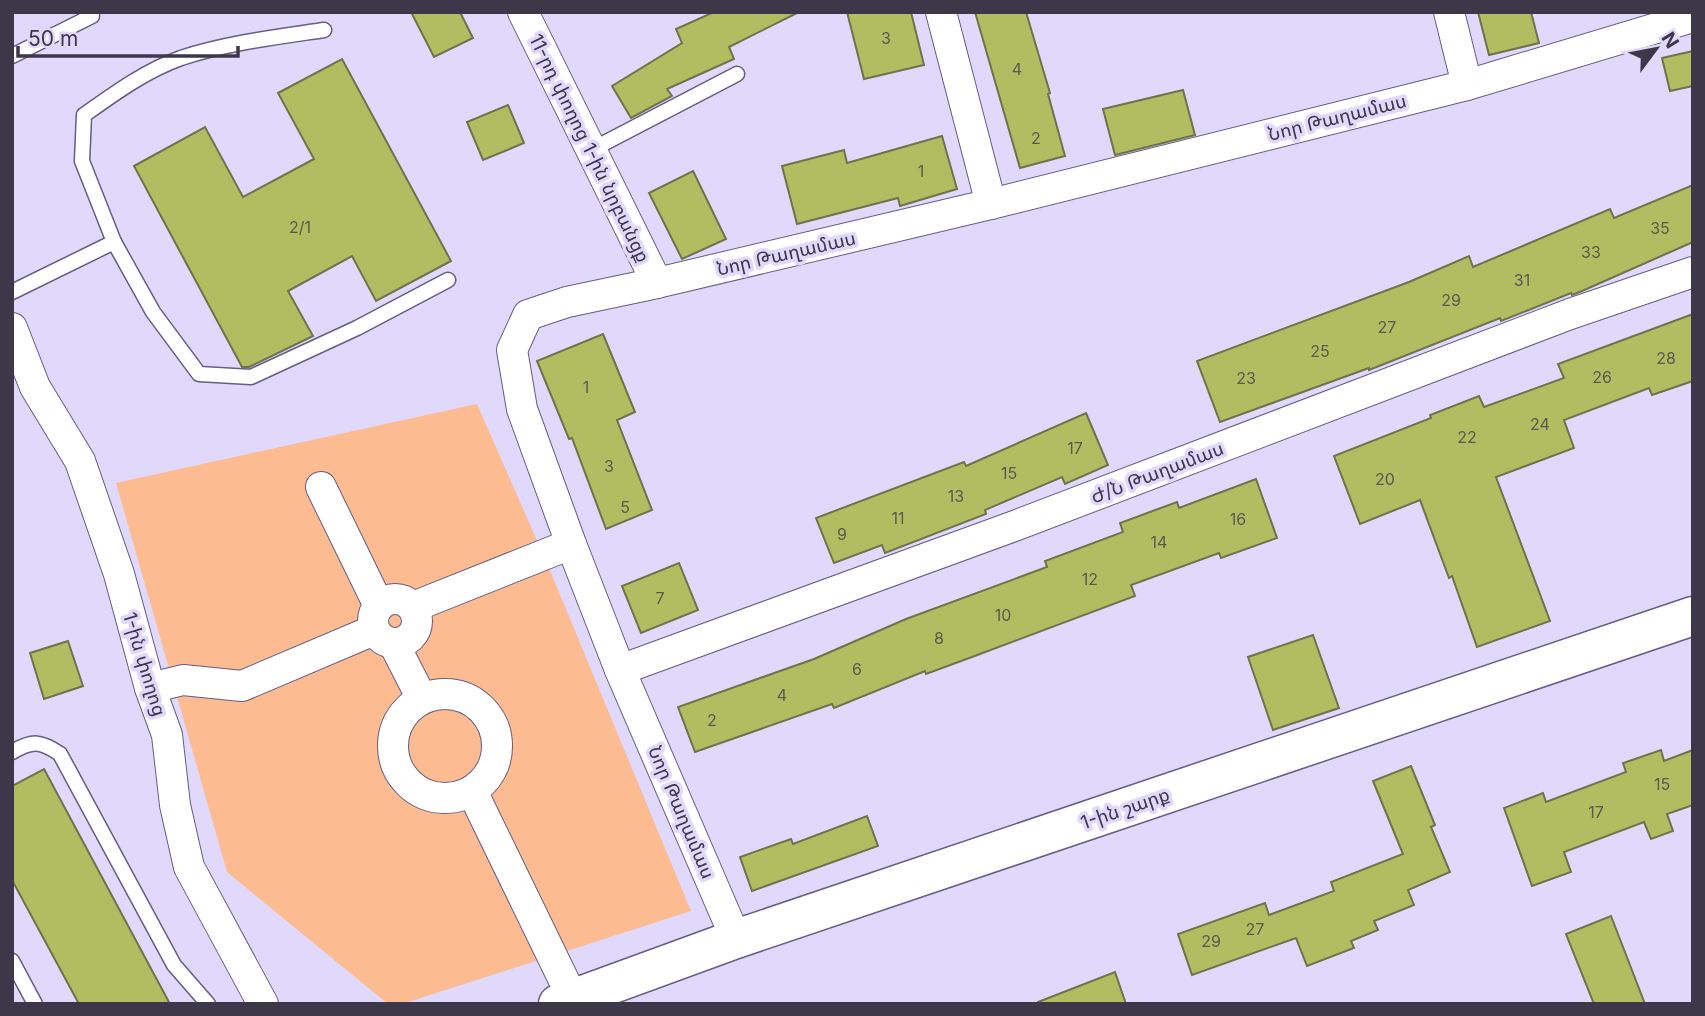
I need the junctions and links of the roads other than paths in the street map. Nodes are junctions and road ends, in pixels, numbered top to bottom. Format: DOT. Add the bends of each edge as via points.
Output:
graph roads {
  1 [pos="523,12"];
  2 [pos="941,12"];
  3 [pos="1449,12"];
  4 [pos="92,16"];
  5 [pos="1693,18"];
  6 [pos="324,30"];
  7 [pos="12,56"];
  8 [pos="737,74"];
  9 [pos="1467,85"];
  10 [pos="591,150"];
  11 [pos="991,204"];
  12 [pos="114,242"];
  13 [pos="1693,272"];
  14 [pos="448,280"];
  15 [pos="657,283"];
  16 [pos="12,292"];
  17 [pos="12,328"];
  18 [pos="321,487"];
  19 [pos="571,544"];
  20 [pos="412,607"];
  21 [pos="1693,616"];
  22 [pos="382,626"];
  23 [pos="620,670"];
  24 [pos="150,688"];
  25 [pos="422,699"];
  26 [pos="12,752"];
  27 [pos="472,791"];
  28 [pos="736,939"];
  29 [pos="12,961"];
  30 [pos="565,1001"];
  31 [pos="36,1004"];
  32 [pos="208,1004"];
  33 [pos="263,1004"];
  1 -- 10 [label="street, 11-րդ փողոց 1-ին նրբանցք"];
  2 -- 11 [label="street"];
  3 -- 9 [label="street"];
  4 -- 7 [label="lane"];
  5 -- 9 [label="street, Նոր Թաղամաս"];
  6 -- 12 [label="lane" via="181,58 129,83 84,115 82,161"];
  8 -- 10 [label="lane"];
  9 -- 11 [label="street, Նոր Թաղամաս"];
  10 -- 15 [label="street, 11-րդ փողոց 1-ին նրբանցք"];
  11 -- 15 [label="street, Նոր Թաղամաս"];
  12 -- 14 [label="lane" via="153,312 199,374 251,377"];
  12 -- 16 [label="lane"];
  13 -- 23 [label="street, Ժ/Ն Թաղամաս"];
  15 -- 19 [label="street, Նոր Թաղամաս" via="528,315 512,350 522,409"];
  17 -- 24 [label="street, 1-ին փողոց" via="35,387 80,461 119,575"];
  18 -- 22 [label="street"];
  19 -- 20 [label="street"];
  19 -- 23 [label="street, Նոր Թաղամաս"];
  20 -- 22 [label="street" via="392,599"];
  20 -- 22 [label="street" via="418,621 414,634 401,643"];
  21 -- 28 [label="main road, 1-ին շարք"];
  22 -- 24 [label="street" via="242,686 183,680"];
  22 -- 25 [label="street"];
  23 -- 28 [label="street, Նոր Թաղամաս"];
  24 -- 33 [label="street, 1-ին փողոց" via="167,735 175,805 189,867"];
  25 -- 27 [label="street" via="456,695 486,714 497,747 494,765"];
  25 -- 27 [label="street" via="398,722 393,747 399,771 423,794 456,797"];
  26 -- 32 [label="lane" via="26,744 44,743 60,754 174,965"];
  27 -- 30 [label="street"];
  28 -- 30 [label="main road, 1-ին շարք"];
  29 -- 31 [label="lane"];
}
